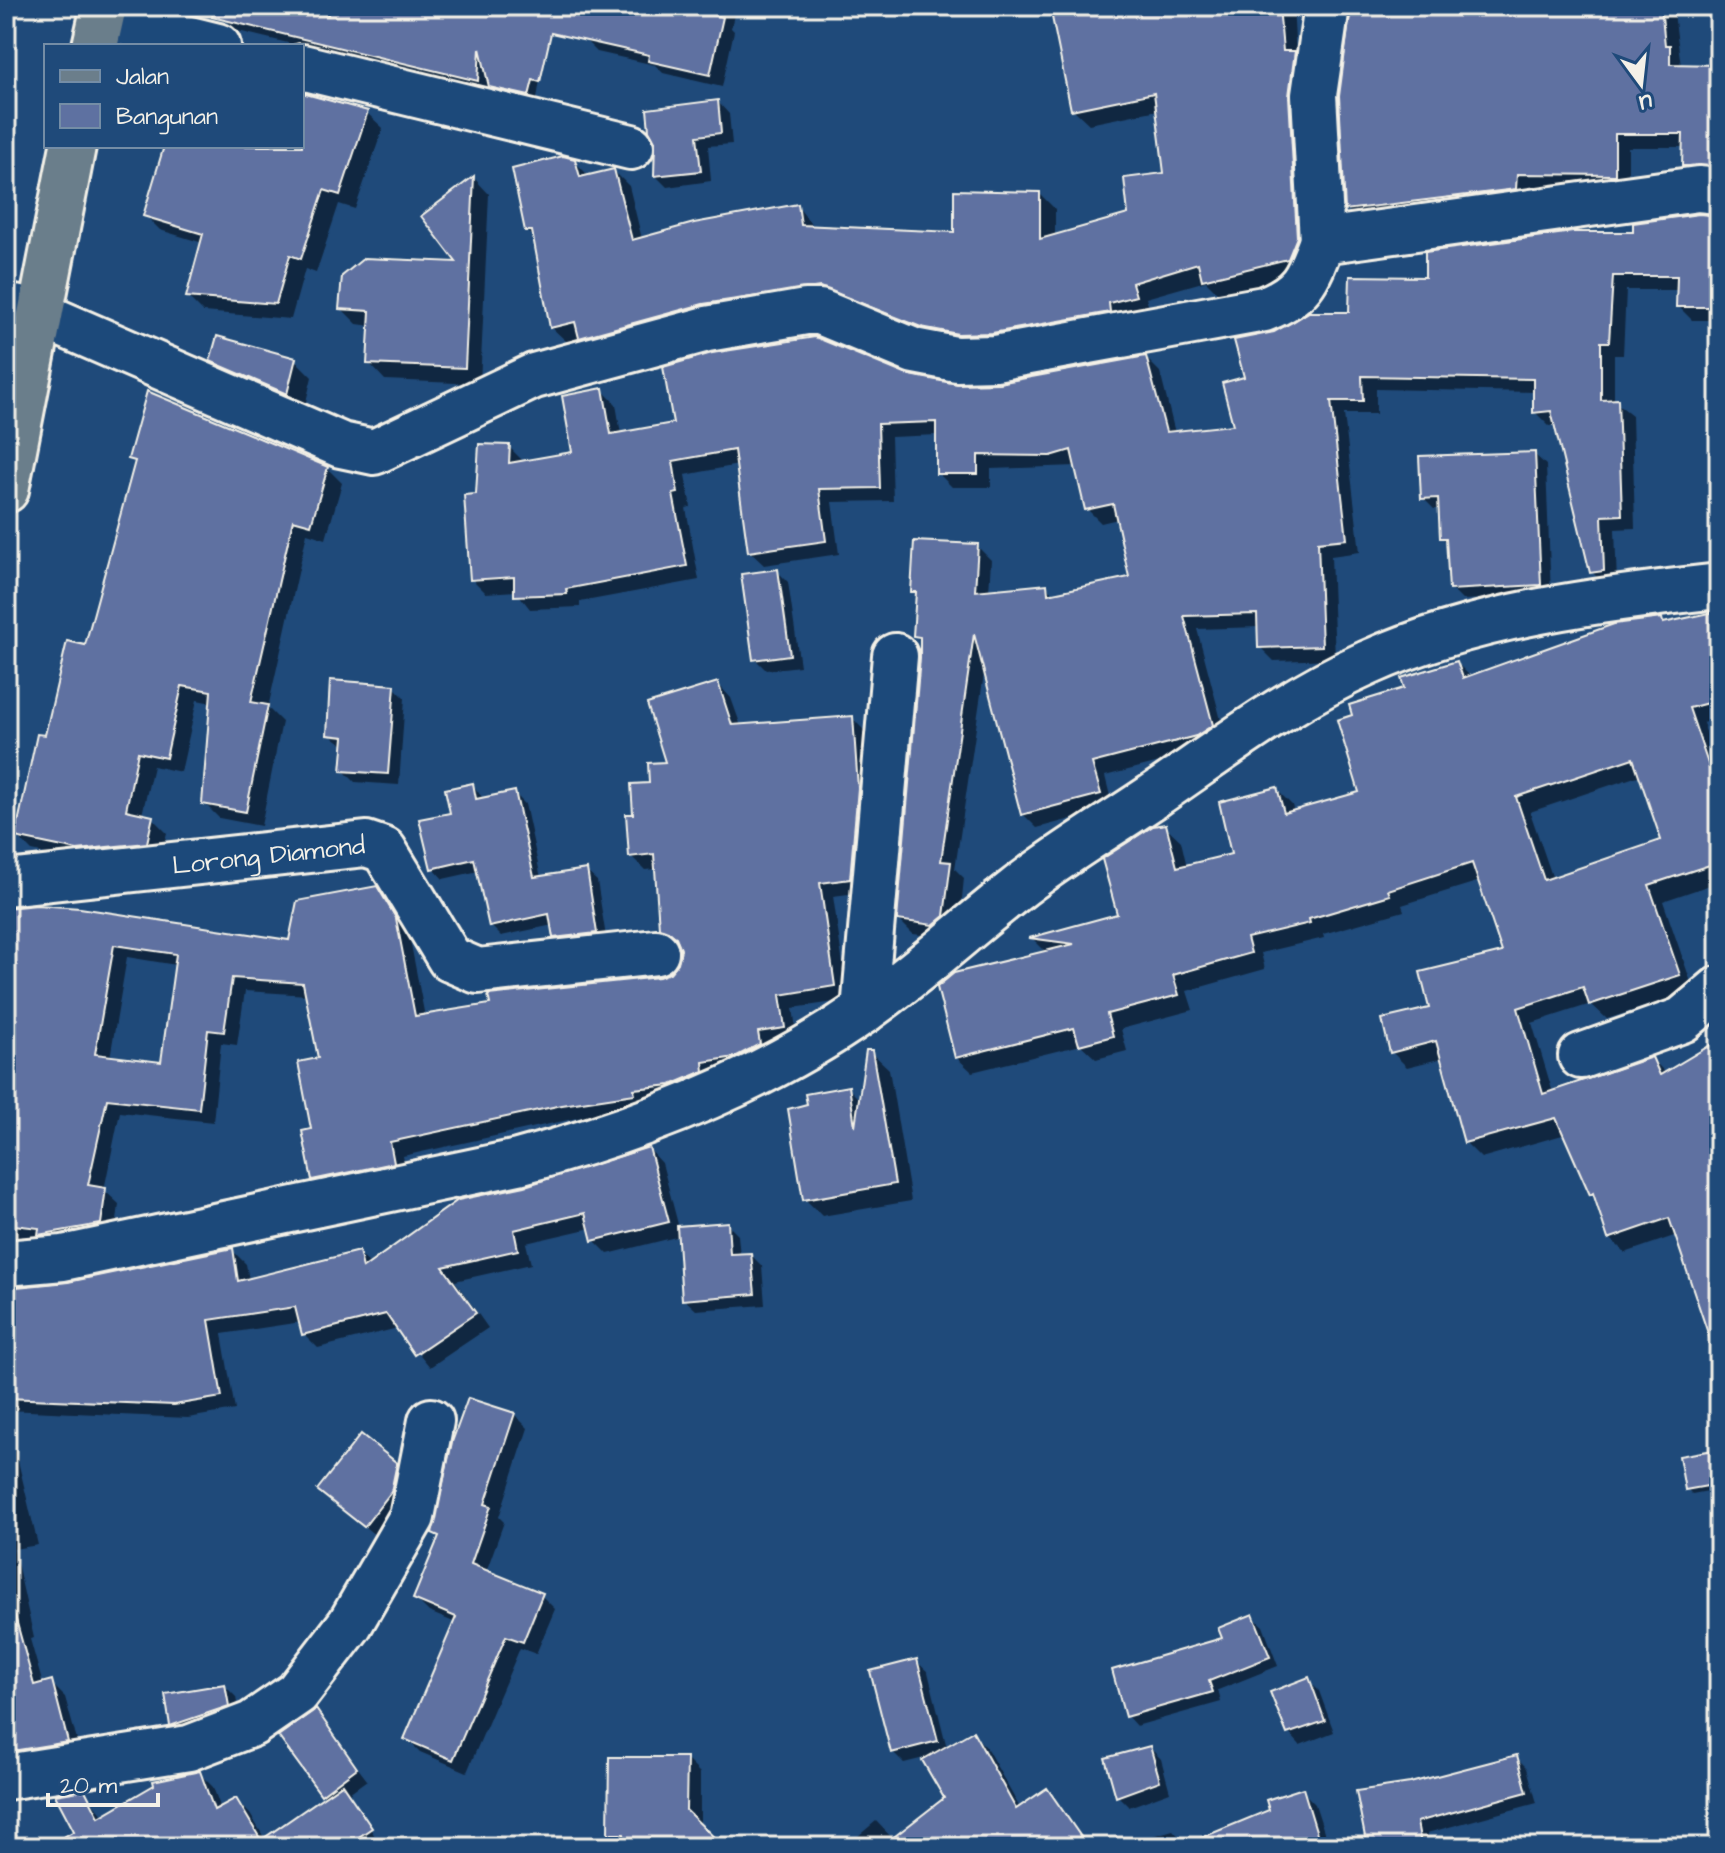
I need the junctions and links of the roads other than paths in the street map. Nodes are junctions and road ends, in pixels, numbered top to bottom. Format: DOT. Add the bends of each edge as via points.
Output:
graph roads {
  1 [pos="1327,6"];
  2 [pos="100,23"];
  3 [pos="208,44"];
  4 [pos="304,67"];
  5 [pos="631,147"];
  6 [pos="72,148"];
  7 [pos="1719,191"];
  8 [pos="1322,241"];
  9 [pos="22,310"];
  10 [pos="6,490"];
  11 [pos="1719,586"];
  12 [pos="895,656"];
  13 [pos="6,883"];
  14 [pos="656,952"];
  15 [pos="1719,989"];
  16 [pos="864,1011"];
  17 [pos="1581,1056"];
  18 [pos="6,1263"];
  19 [pos="431,1421"];
  20 [pos="6,1777"];
  1 -- 8 [label="street" via="1314,95"];
  2 -- 3 [label="street"];
  4 -- 5 [label="street"];
  6 -- 9 [label="main road"];
  7 -- 8 [label="street" via="1578,203"];
  8 -- 9 [label="street" via="1307,280 1296,293 1264,309 995,358 956,359 914,351 820,312 792,314 707,329 534,376 374,452 341,445"];
  9 -- 10 [label="main road"];
  11 -- 16 [label="street" via="1626,596 1502,621 1431,638 1367,663 1286,705 1017,889"];
  12 -- 16 [label="street"];
  13 -- 14 [label="street, Lorong Diamond" via="366,844 384,850 450,959 478,971"];
  15 -- 17 [label="street" via="1682,1020"];
  16 -- 18 [label="street" via="768,1068 588,1143 63,1258"];
  19 -- 20 [label="street" via="412,1517 350,1624 297,1693 252,1724 189,1748"];
}
